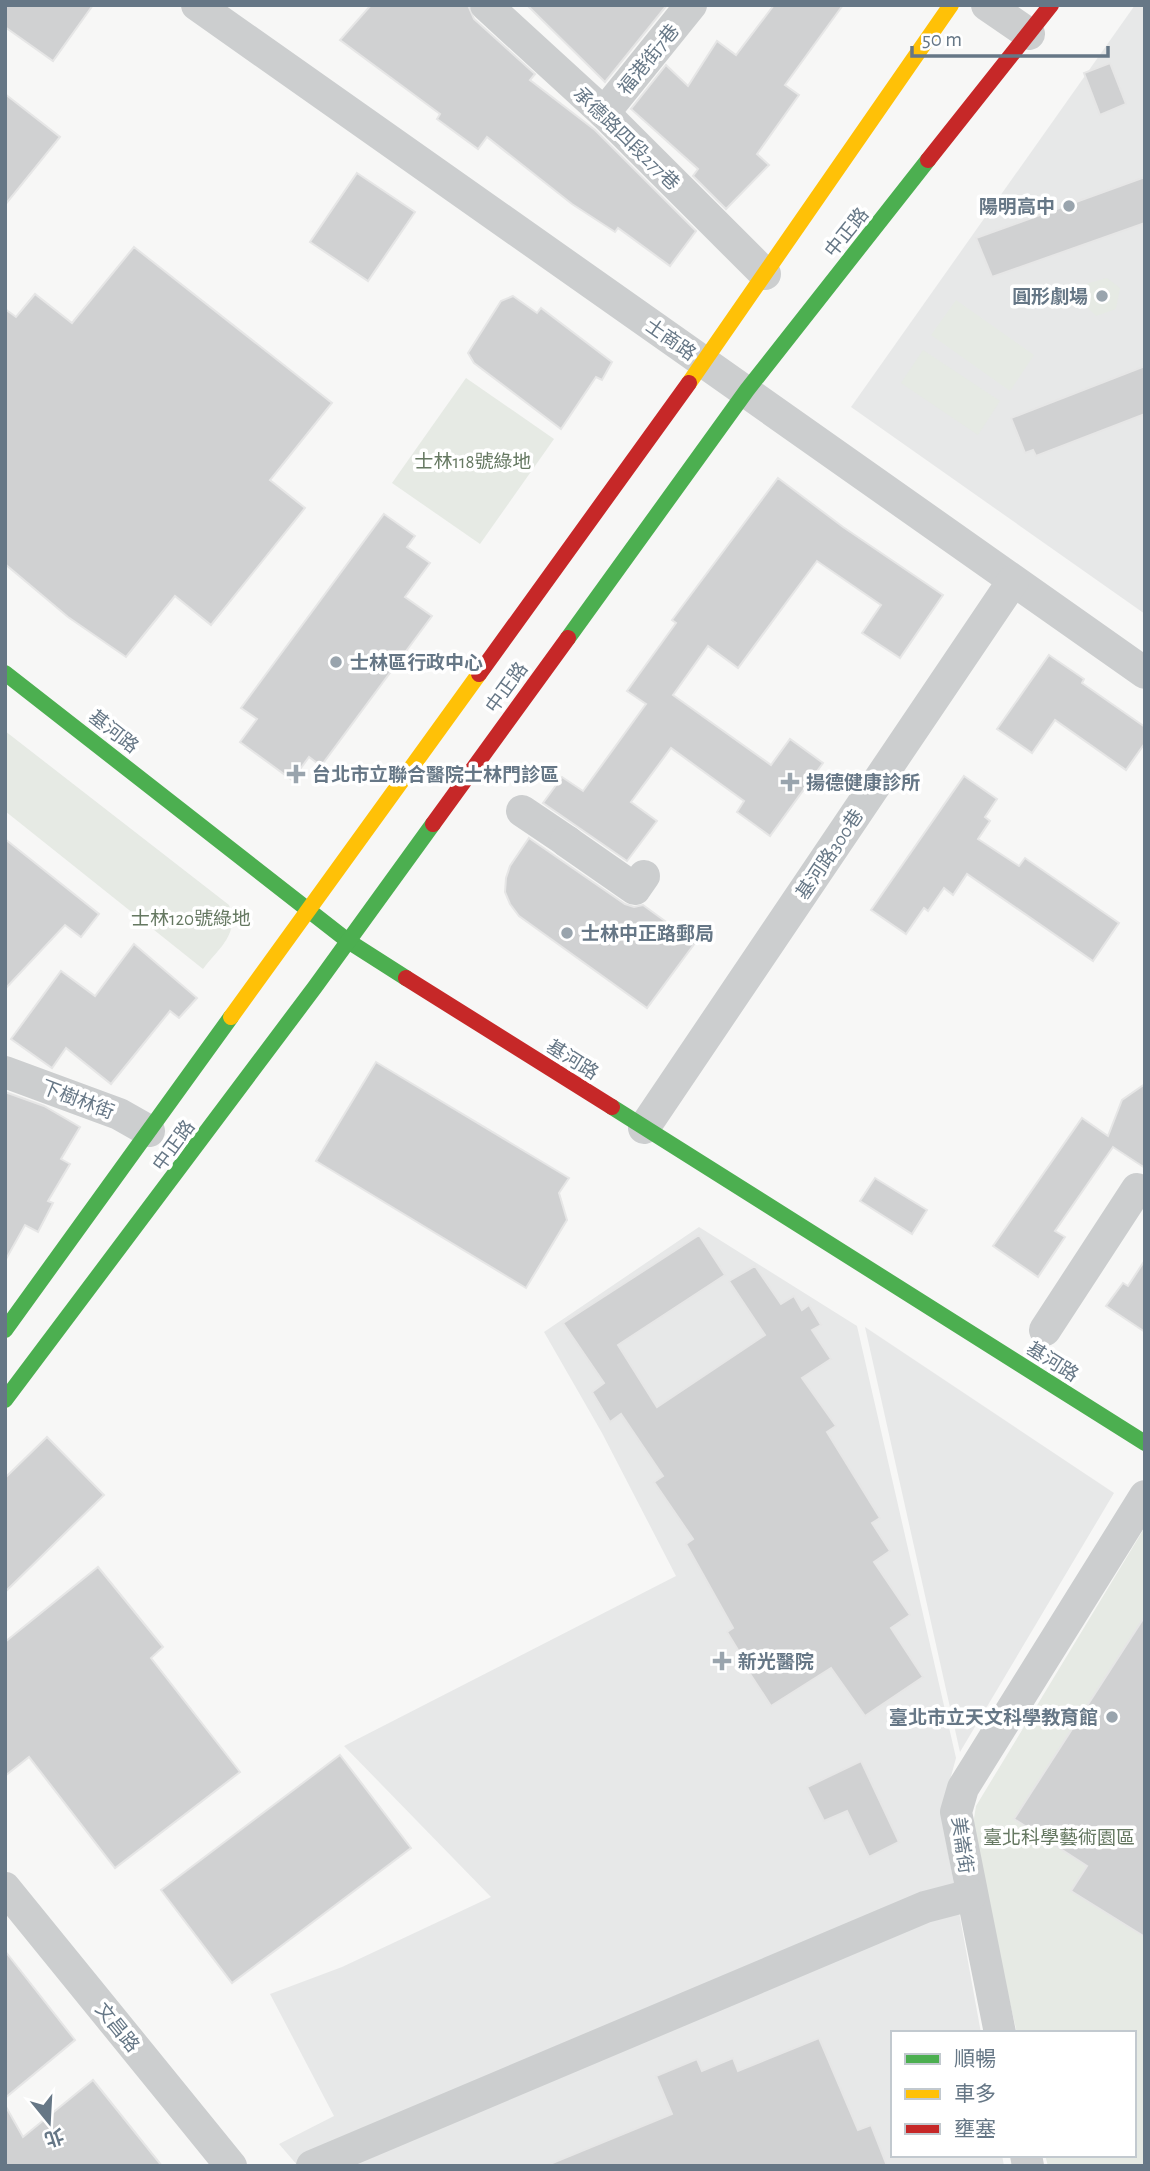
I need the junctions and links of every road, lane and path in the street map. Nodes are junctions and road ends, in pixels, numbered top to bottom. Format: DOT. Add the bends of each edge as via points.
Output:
graph roads {
  1 [pos="197,5"];
  2 [pos="486,5"];
  3 [pos="691,5"];
  4 [pos="951,5"];
  5 [pos="987,5"];
  6 [pos="1051,5"];
  7 [pos="1029,34"];
  8 [pos="604,113"];
  9 [pos="765,274"];
  10 [pos="704,362"];
  11 [pos="747,390"];
  12 [pos="1013,581"];
  13 [pos="5,673"];
  14 [pos="1145,673"];
  15 [pos="522,811"];
  16 [pos="644,876"];
  17 [pos="308,909"];
  18 [pos="348,941"];
  19 [pos="5,1072"];
  20 [pos="644,1128"];
  21 [pos="149,1131"];
  22 [pos="1136,1189"];
  23 [pos="5,1330"];
  24 [pos="1045,1330"];
  25 [pos="5,1400"];
  26 [pos="1145,1443"];
  27 [pos="1145,1496"];
  28 [pos="5,1888"];
  29 [pos="971,1895"];
  30 [pos="1000,2031"];
  31 [pos="231,2166"];
  32 [pos="312,2166"];
  1 -- 10 [label="street, 士商路"];
  2 -- 8 [label="street, 承德路四段277巷"];
  3 -- 8 [label="street, 福港街7巷"];
  4 -- 9 [label="main road, 中正路"];
  5 -- 7 [label="street"];
  6 -- 7 [label="main road, 中正路"];
  7 -- 11 [label="main road, 中正路"];
  8 -- 9 [label="street, 承德路四段277巷"];
  9 -- 10 [label="main road, 中正路"];
  10 -- 11 [label="street, 士商路"];
  10 -- 17 [label="main road, 中正路"];
  11 -- 12 [label="street, 士商路"];
  11 -- 18 [label="main road, 中正路"];
  12 -- 14 [label="street, 士商路"];
  12 -- 20 [label="street, 基河路300巷"];
  13 -- 17 [label="main road, 基河路"];
  15 -- 16 [label="street" via="635,889"];
  17 -- 18 [label="main road, 基河路"];
  17 -- 21 [label="main road, 中正路"];
  18 -- 20 [label="main road, 基河路"];
  18 -- 25 [label="main road, 中正路"];
  19 -- 21 [label="street, 下樹林街" via="120,1114"];
  20 -- 26 [label="main road, 基河路"];
  21 -- 23 [label="main road, 中正路"];
  22 -- 24 [label="street"];
  27 -- 29 [label="street, 美崙街" via="963,1788 956,1812"];
  28 -- 31 [label="street, 文昌路"];
  29 -- 30 [label="street, 美崙街"];
  29 -- 32 [label="street" via="913,1912"];
}
